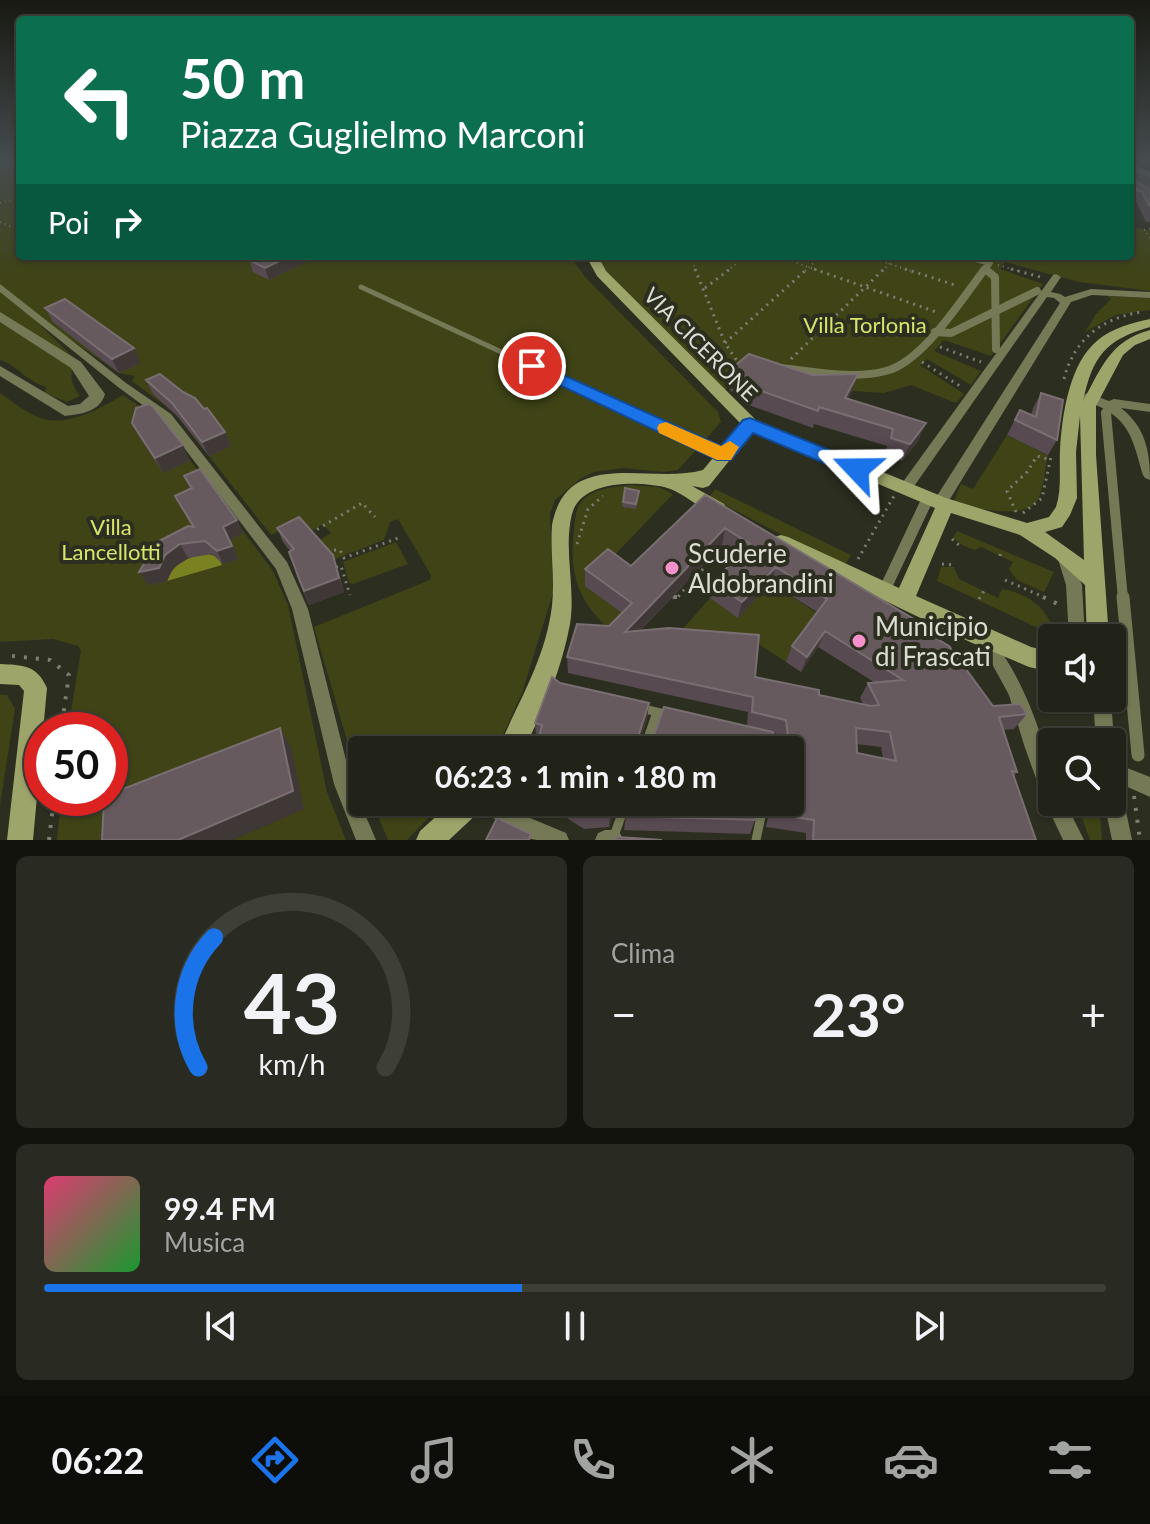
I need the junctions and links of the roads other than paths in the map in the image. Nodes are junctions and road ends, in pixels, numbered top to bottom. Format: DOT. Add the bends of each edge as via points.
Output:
graph roads {
  1 [pos="594,260"];
  2 [pos="974,260"];
  3 [pos="987,266"];
  4 [pos="1052,278"];
  5 [pos="0,287"];
  6 [pos="361,287"];
  7 [pos="1041,292"];
  8 [pos="1150,295"];
  9 [pos="1065,302"];
  10 [pos="996,312"];
  11 [pos="0,316"];
  12 [pos="1150,323"];
  13 [pos="935,332"];
  14 [pos="1150,334"];
  15 [pos="996,349"];
  16 [pos="768,367"];
  17 [pos="0,370"];
  18 [pos="122,385"];
  19 [pos="97,394"];
  20 [pos="1089,399"];
  21 [pos="1150,408"];
  22 [pos="750,424"];
  23 [pos="724,455"];
  24 [pos="707,475"];
  25 [pos="1150,475"];
  26 [pos="671,482"];
  27 [pos="901,489"];
  28 [pos="935,501"];
  29 [pos="714,507"];
  30 [pos="738,520"];
  31 [pos="1022,522"];
  32 [pos="763,532"];
  33 [pos="1062,553"];
  34 [pos="1094,581"];
  35 [pos="890,595"];
  36 [pos="1076,624"];
  37 [pos="1097,624"];
  38 [pos="978,635"];
  39 [pos="1038,659"];
  40 [pos="4,665"];
  41 [pos="630,706"];
  42 [pos="657,712"];
  43 [pos="687,719"];
  44 [pos="516,736"];
  45 [pos="649,736"];
  46 [pos="1033,745"];
  47 [pos="1038,747"];
  48 [pos="1138,755"];
  49 [pos="1038,758"];
  50 [pos="456,816"];
  51 [pos="508,816"];
  52 [pos="621,816"];
  53 [pos="761,816"];
  54 [pos="1062,816"];
  55 [pos="1117,816"];
  56 [pos="20,840"];
  57 [pos="366,840"];
  58 [pos="429,840"];
  59 [pos="559,840"];
  60 [pos="605,840"];
  61 [pos="613,840"];
  62 [pos="624,840"];
  63 [pos="756,840"];
  64 [pos="1074,840"];
  65 [pos="1122,840"];
  1 -- 22 [label="main road, VIA CICERONE"];
  2 -- 3 [label="street"];
  3 -- 10 [label="street" via="995,277"];
  3 -- 13 [label="street"];
  4 -- 7 [label="street"];
  5 -- 18 [label="street"];
  6 -- 23 [label="lane"];
  7 -- 9 [label="street"];
  7 -- 10 [label="street"];
  7 -- 27 [label="street"];
  8 -- 9 [label="street" via="1087,292"];
  9 -- 28 [label="street"];
  10 -- 13 [label="street" via="951,333"];
  10 -- 15 [label="street"];
  11 -- 19 [label="street" via="76,365"];
  12 -- 20 [label="main road" via="1100,346"];
  13 -- 16 [label="street" via="894,369 871,374"];
  14 -- 20 [label="main road" via="1117,353"];
  17 -- 19 [label="street" via="65,411 85,408"];
  18 -- 19 [label="street"];
  18 -- 57 [label="street" via="167,417 282,566 300,609 343,784"];
  20 -- 21 [label="street"];
  20 -- 25 [label="street" via="1131,422"];
  20 -- 31 [label="main road" via="1068,450 1067,504 1055,522"];
  20 -- 34 [label="main road"];
  20 -- 48 [label="street"];
  22 -- 23 [label="main road"];
  22 -- 27 [label="main road"];
  23 -- 24 [label="main road"];
  24 -- 26 [label="main road"];
  24 -- 29 [label="main road" via="702,489"];
  26 -- 29 [label="main road"];
  26 -- 44 [label="main road" via="611,481 582,489 569,501 556,633"];
  27 -- 28 [label="main road"];
  28 -- 31 [label="main road"];
  28 -- 35 [label="main road"];
  29 -- 30 [label="main road"];
  31 -- 33 [label="main road"];
  32 -- 35 [label="main road"];
  33 -- 34 [label="main road"];
  33 -- 36 [label="street" via="1074,585"];
  34 -- 37 [label="main road"];
  35 -- 38 [label="main road"];
  38 -- 39 [label="main road"];
  38 -- 46 [label="street" via="1014,682"];
  40 -- 56 [label="main road" via="25,675 36,688"];
  41 -- 42 [label="lane"];
  42 -- 43 [label="lane"];
  42 -- 45 [label="lane"];
  46 -- 47 [label="street"];
  46 -- 49 [label="street"];
  50 -- 58 [label="main road"];
  51 -- 59 [label="street"];
  52 -- 61 [label="lane"];
  53 -- 63 [label="lane"];
  54 -- 64 [label="street"];
  55 -- 65 [label="street"];
  60 -- 61 [label="street"];
  61 -- 62 [label="lane"];
}
